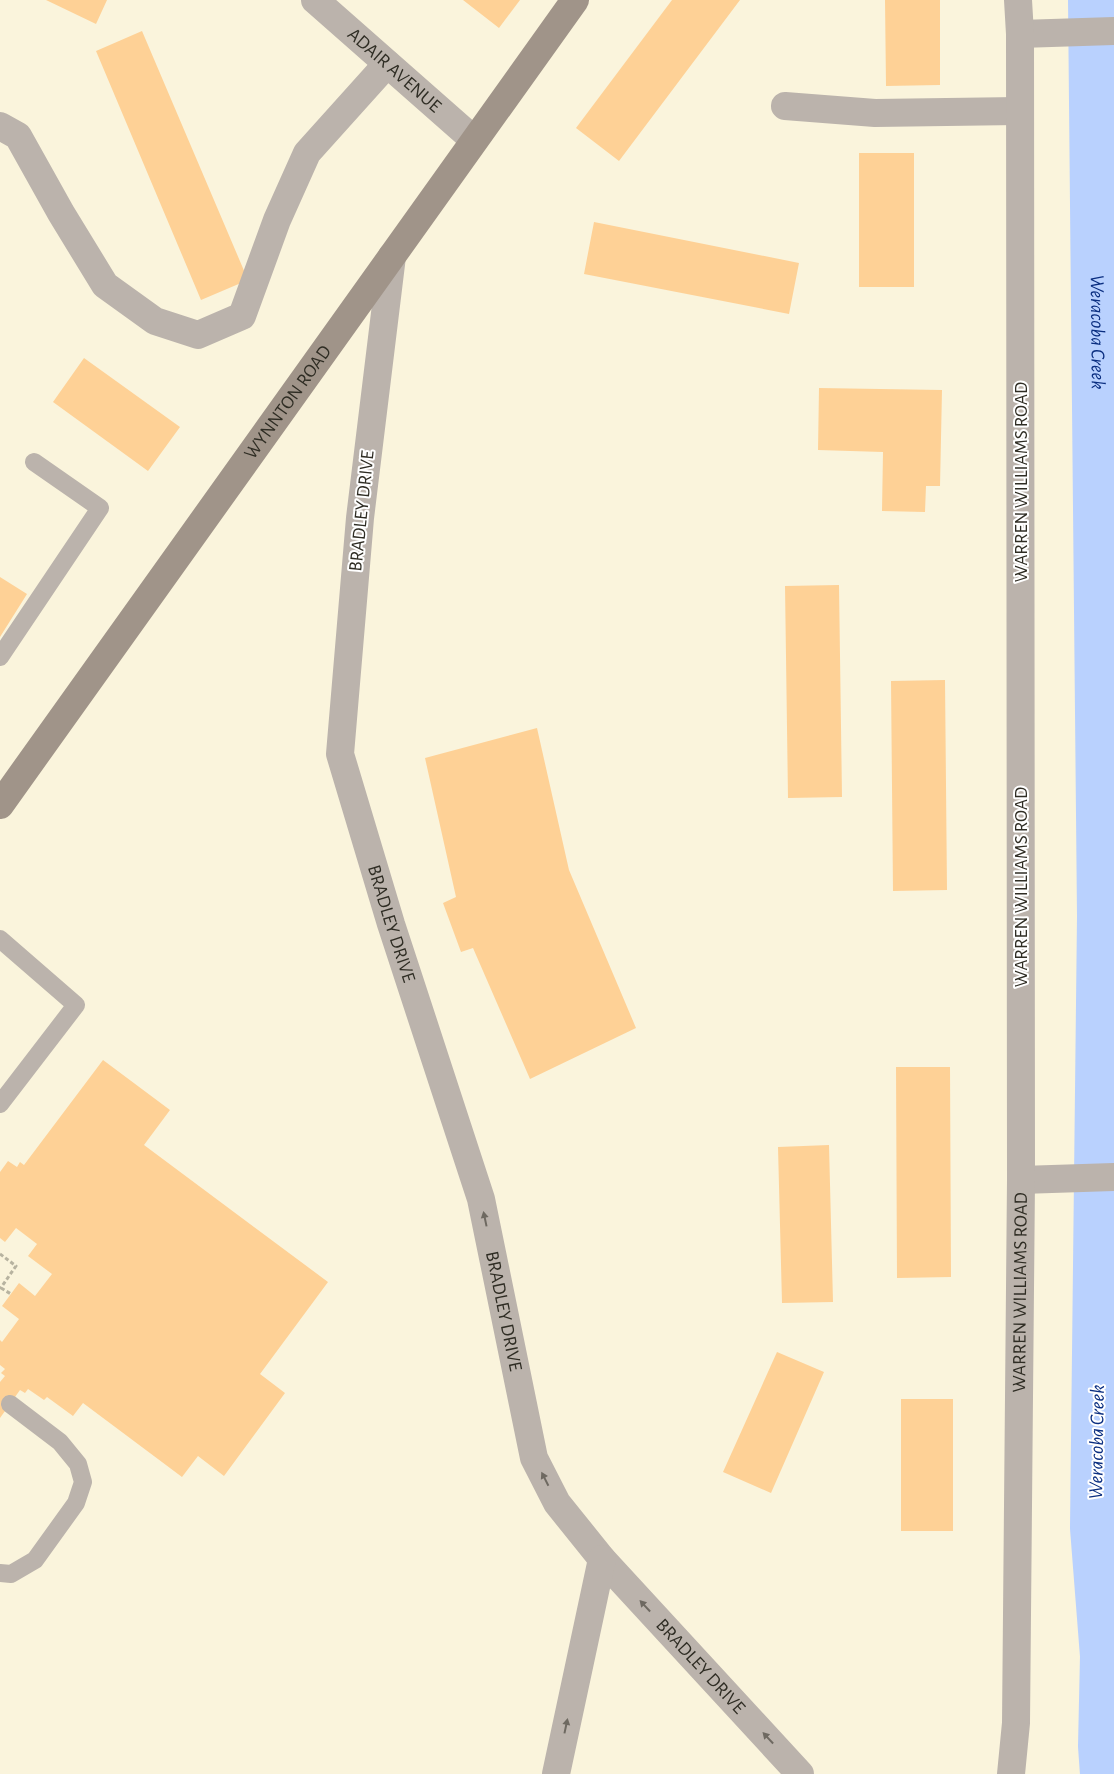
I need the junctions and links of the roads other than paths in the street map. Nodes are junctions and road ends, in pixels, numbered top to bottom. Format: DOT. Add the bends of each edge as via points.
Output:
graph roads {
  1 [pos="315,0"];
  2 [pos="575,0"];
  3 [pos="1018,0"];
  4 [pos="1114,31"];
  5 [pos="1020,34"];
  6 [pos="387,64"];
  7 [pos="785,106"];
  8 [pos="1020,111"];
  9 [pos="0,126"];
  10 [pos="474,140"];
  11 [pos="392,256"];
  12 [pos="34,462"];
  13 [pos="0,657"];
  14 [pos="0,805"];
  15 [pos="0,938"];
  16 [pos="0,1104"];
  17 [pos="1114,1178"];
  18 [pos="1021,1180"];
  19 [pos="10,1404"];
  20 [pos="602,1559"];
  21 [pos="0,1574"];
  22 [pos="556,1774"];
  23 [pos="800,1774"];
  24 [pos="1011,1774"];
  1 -- 6 [label="street, ADAIR AVENUE"];
  2 -- 10 [label="main road, WYNNTON ROAD"];
  3 -- 5 [label="street, WARREN WILLIAMS ROAD"];
  4 -- 5 [label="street"];
  5 -- 8 [label="street, WARREN WILLIAMS ROAD"];
  6 -- 9 [label="street" via="307,153 277,220 242,316 198,335 155,321 105,285 18,136"];
  6 -- 10 [label="street, ADAIR AVENUE"];
  7 -- 8 [label="street" via="875,113"];
  8 -- 18 [label="street, WARREN WILLIAMS ROAD"];
  10 -- 11 [label="main road, WYNNTON ROAD"];
  11 -- 14 [label="main road, WYNNTON ROAD"];
  20 -- 11 [label="street, BRADLEY DRIVE, one-way" via="557,1503 534,1458 481,1199 391,924 340,754 360,518"];
  12 -- 13 [label="lane" via="100,508"];
  15 -- 16 [label="lane" via="76,1005"];
  17 -- 18 [label="street"];
  18 -- 24 [label="street, WARREN WILLIAMS ROAD" via="1016,1723"];
  19 -- 21 [label="lane" via="60,1442 78,1464 84,1482 76,1503 35,1560 11,1574"];
  22 -- 20 [label="street, one-way"];
  23 -- 20 [label="street, BRADLEY DRIVE, one-way"];
}
